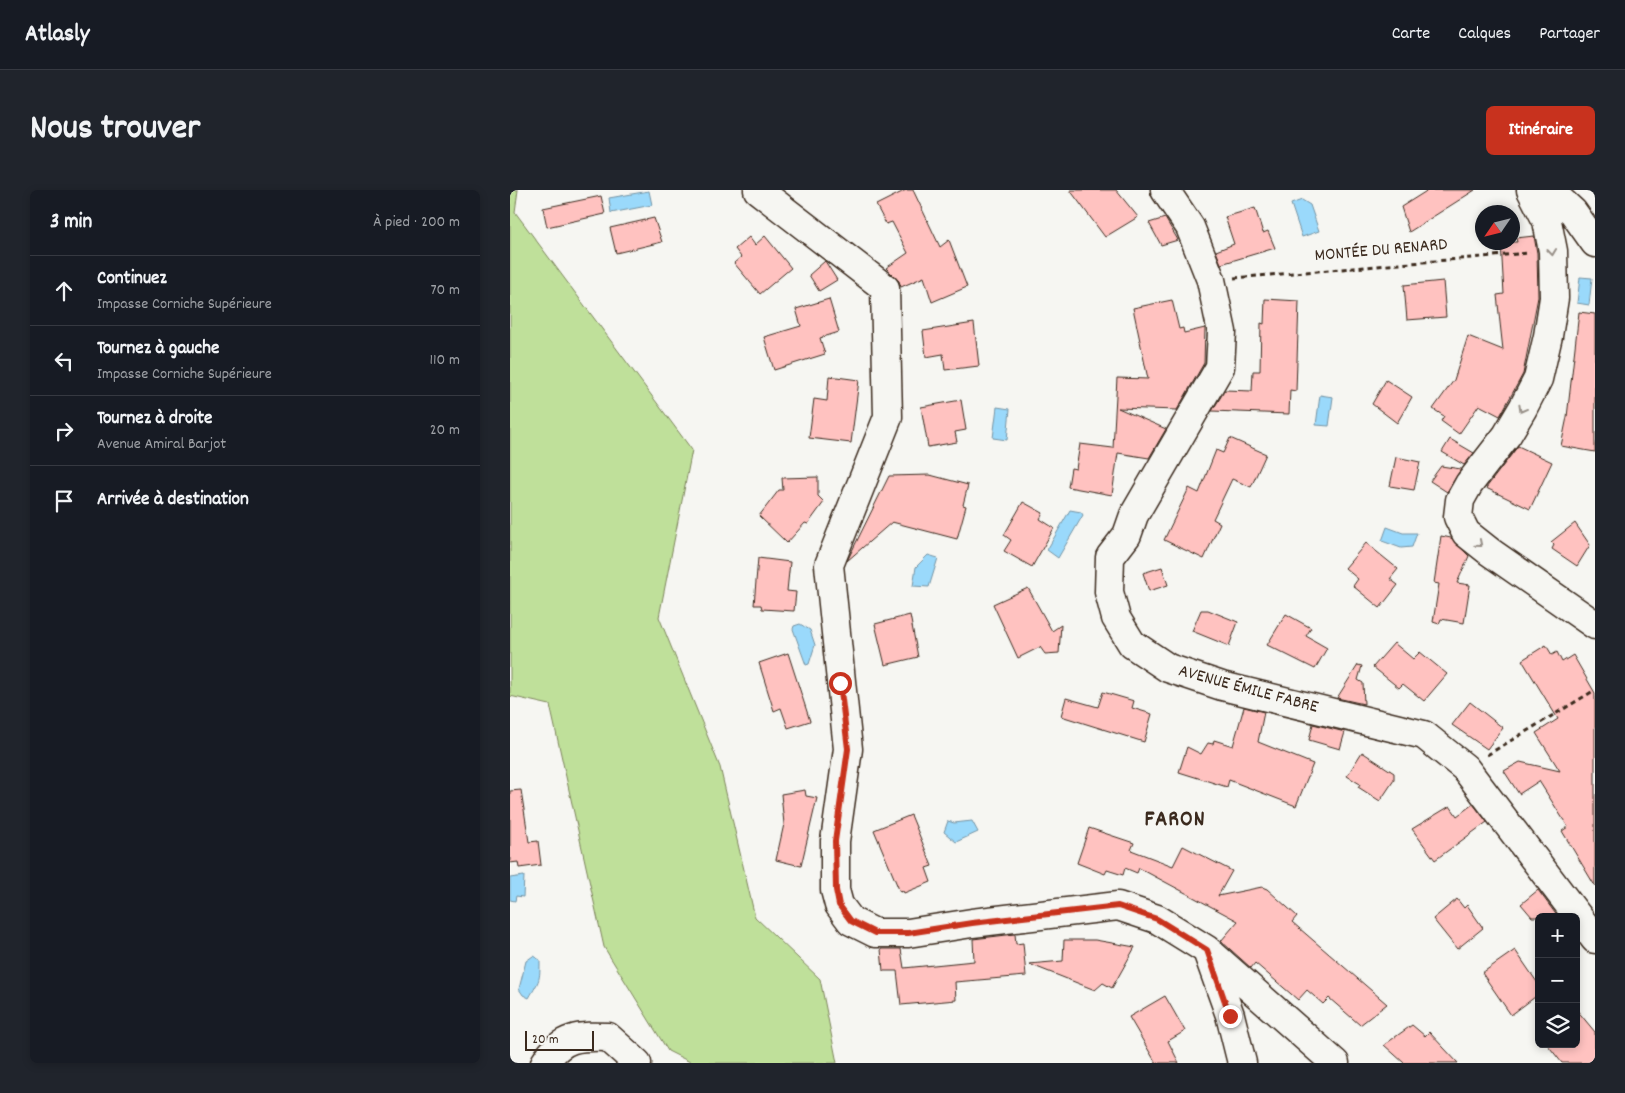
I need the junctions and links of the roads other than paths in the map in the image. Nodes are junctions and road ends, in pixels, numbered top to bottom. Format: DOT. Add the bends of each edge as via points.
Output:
graph roads {
  1 [pos="758,190"];
  2 [pos="1165,190"];
  3 [pos="1530,190"];
  4 [pos="1549,190"];
  5 [pos="1573,212"];
  6 [pos="1547,221"];
  7 [pos="1595,243"];
  8 [pos="1595,625"];
  9 [pos="1595,938"];
  10 [pos="1207,950"];
  11 [pos="545,1063"];
  12 [pos="637,1063"];
  13 [pos="1242,1063"];
  14 [pos="1335,1063"];
  1 -- 10 [label="street" via="885,288 888,417 829,565 848,749 835,841 839,905 851,921 875,933 908,933 1118,906 1157,919"];
  2 -- 9 [label="street, AVENUE ÉMILE FABRE" via="1190,227 1211,280 1222,332 1220,367 1134,515 1127,535 1110,558 1109,592 1116,618 1132,644 1168,668 1222,686 1424,735 1465,768"];
  3 -- 6 [label="street"];
  4 -- 5 [label="street"];
  5 -- 6 [label="street" via="1563,207 1556,208 1550,212"];
  5 -- 7 [label="street"];
  6 -- 8 [label="street, one-way" via="1553,251 1554,298 1538,379 1507,435 1469,484 1460,500 1458,517 1466,533 1490,552"];
  10 -- 13 [label="street"];
  10 -- 14 [label="street"];
  11 -- 12 [label="street" via="562,1044 578,1036 608,1037"];
}
